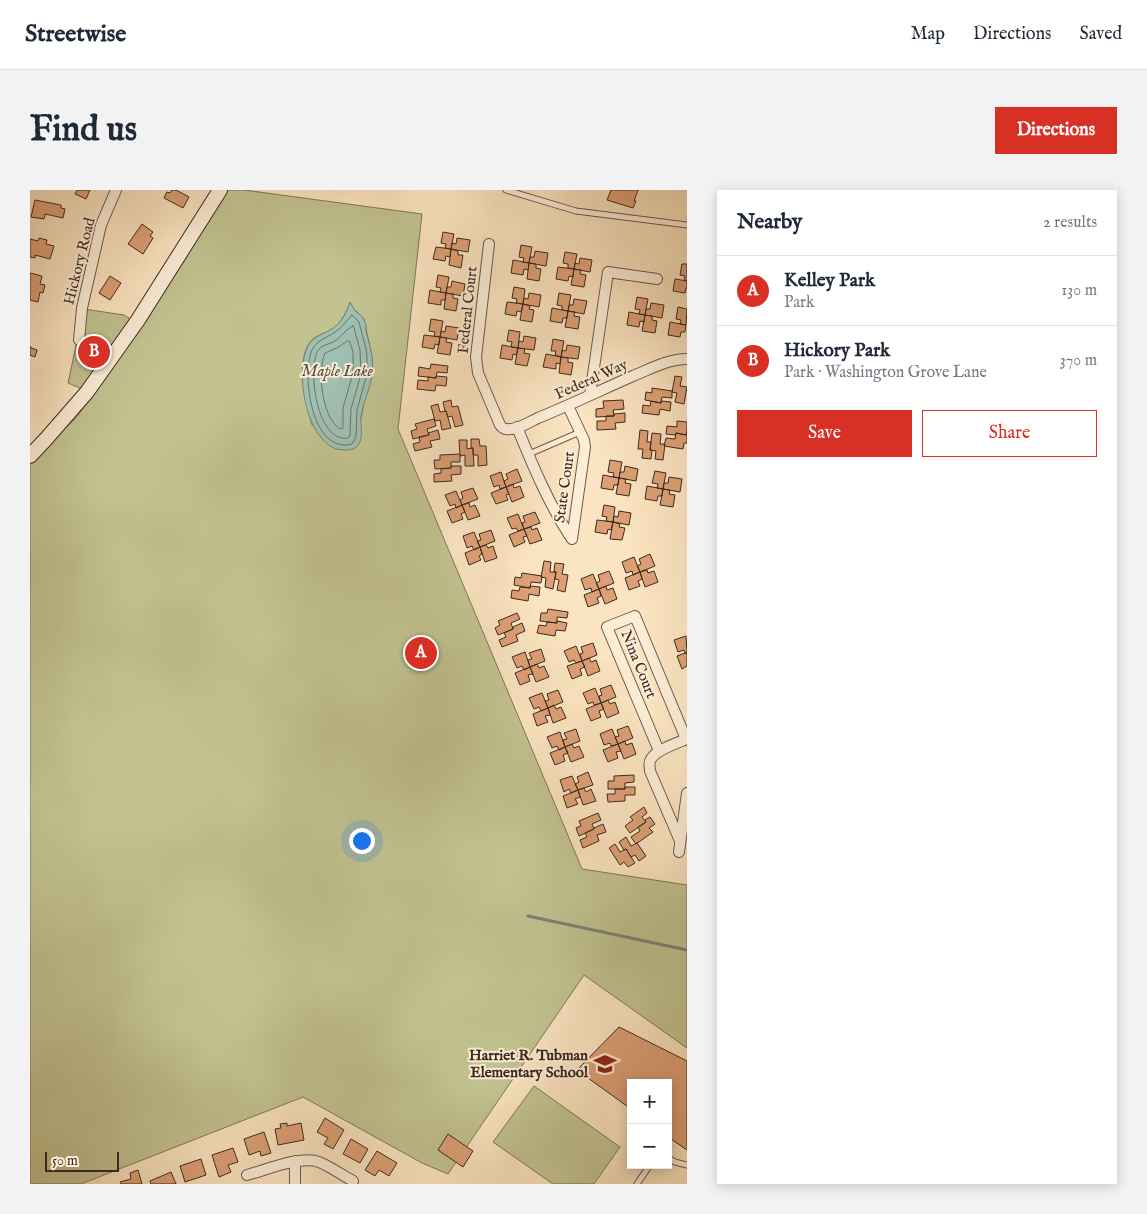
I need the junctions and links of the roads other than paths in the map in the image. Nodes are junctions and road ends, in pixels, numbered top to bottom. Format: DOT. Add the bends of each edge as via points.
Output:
graph roads {
  1 [pos="116,190"];
  2 [pos="220,190"];
  3 [pos="506,190"];
  4 [pos="687,225"];
  5 [pos="489,244"];
  6 [pos="657,279"];
  7 [pos="79,340"];
  8 [pos="687,359"];
  9 [pos="590,395"];
  10 [pos="568,406"];
  11 [pos="513,428"];
  12 [pos="580,432"];
  13 [pos="528,454"];
  14 [pos="30,456"];
  15 [pos="687,739"];
  16 [pos="659,752"];
  17 [pos="687,793"];
  18 [pos="680,841"];
  19 [pos="678,852"];
  20 [pos="672,1160"];
  21 [pos="294,1161"];
  22 [pos="687,1165"];
  23 [pos="647,1169"];
  24 [pos="247,1176"];
  25 [pos="353,1181"];
  26 [pos="294,1184"];
  27 [pos="637,1184"];
  1 -- 7 [label="street, Hickory Road" via="101,225 82,308"];
  2 -- 14 [label="street" via="138,320 81,400"];
  3 -- 4 [label="lane" via="576,211"];
  5 -- 11 [label="street, Federal Court" via="476,357 478,374 500,425 504,429"];
  6 -- 9 [label="street" via="608,272"];
  8 -- 9 [label="street, Federal Way" via="665,363"];
  9 -- 10 [label="street, Federal Way"];
  10 -- 11 [label="street, Federal Way"];
  10 -- 12 [label="street, State Court"];
  11 -- 13 [label="street, State Court"];
  12 -- 13 [label="lane"];
  12 -- 13 [label="street, State Court" via="585,447 572,540"];
  15 -- 16 [label="street"];
  15 -- 16 [label="street, Nina Court" via="635,616 607,627"];
  16 -- 18 [label="street" via="649,762 650,771"];
  17 -- 18 [label="street"];
  18 -- 19 [label="street"];
  20 -- 22 [label="lane"];
  21 -- 24 [label="street"];
  21 -- 25 [label="street" via="318,1162"];
  21 -- 26 [label="street"];
  23 -- 27 [label="lane"];
}
